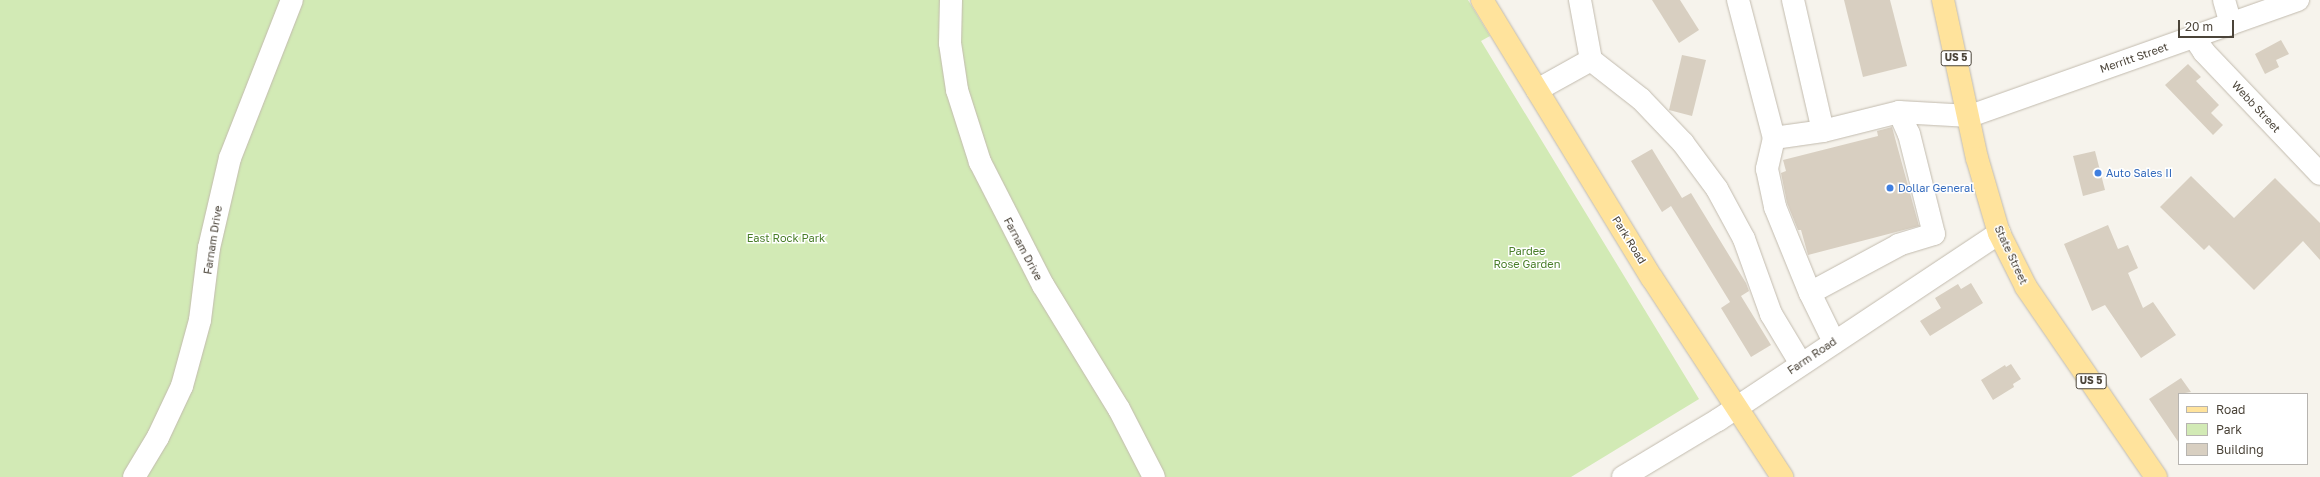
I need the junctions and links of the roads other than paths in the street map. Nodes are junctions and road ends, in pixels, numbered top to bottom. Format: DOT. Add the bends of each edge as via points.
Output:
graph roads {
  1 [pos="292,0"];
  2 [pos="950,0"];
  3 [pos="1482,0"];
  4 [pos="1580,0"];
  5 [pos="1738,0"];
  6 [pos="1792,0"];
  7 [pos="1942,0"];
  8 [pos="2224,0"];
  9 [pos="2298,0"];
  10 [pos="2231,24"];
  11 [pos="2194,37"];
  12 [pos="1591,60"];
  13 [pos="1537,90"];
  14 [pos="1899,112"];
  15 [pos="1970,116"];
  16 [pos="1823,131"];
  17 [pos="1774,138"];
  18 [pos="2320,174"];
  19 [pos="1998,233"];
  20 [pos="1934,234"];
  21 [pos="1960,257"];
  22 [pos="1810,293"];
  23 [pos="1834,342"];
  24 [pos="1801,364"];
  25 [pos="1735,408"];
  26 [pos="134,477"];
  27 [pos="1154,477"];
  28 [pos="1623,477"];
  29 [pos="1782,477"];
  30 [pos="2156,477"];
  1 -- 26 [label="street, Farnam Drive" via="230,158 209,248 200,320 182,386 158,437"];
  2 -- 27 [label="street, Farnam Drive" via="950,43 957,90 980,162 1036,272 1119,409"];
  3 -- 13 [label="main road, Park Road"];
  4 -- 12 [label="street"];
  5 -- 17 [label="street"];
  6 -- 16 [label="street"];
  7 -- 15 [label="main road, State Street / US 5"];
  8 -- 10 [label="street"];
  9 -- 10 [label="street, Merritt Street"];
  10 -- 11 [label="street, Merritt Street"];
  11 -- 15 [label="street, Merritt Street"];
  11 -- 18 [label="street, Webb Street" via="2204,52"];
  12 -- 13 [label="street"];
  12 -- 24 [label="street" via="1641,99 1683,143 1717,189 1744,239 1771,314"];
  13 -- 25 [label="main road, Park Road"];
  14 -- 15 [label="street"];
  14 -- 16 [label="street"];
  14 -- 20 [label="street" via="1909,134"];
  15 -- 19 [label="main road, State Street / US 5" via="1977,158"];
  16 -- 17 [label="street"];
  17 -- 22 [label="street" via="1767,169 1775,207"];
  19 -- 21 [label="street, Farm Road"];
  19 -- 30 [label="main road, State Street / US 5" via="2026,287"];
  20 -- 21 [label="street"];
  20 -- 22 [label="street" via="1899,245"];
  21 -- 23 [label="street, Farm Road"];
  22 -- 23 [label="street"];
  23 -- 24 [label="street, Farm Road"];
  24 -- 25 [label="street, Farm Road"];
  25 -- 28 [label="street, Farm Road"];
  25 -- 29 [label="main road, Park Road"];
}
